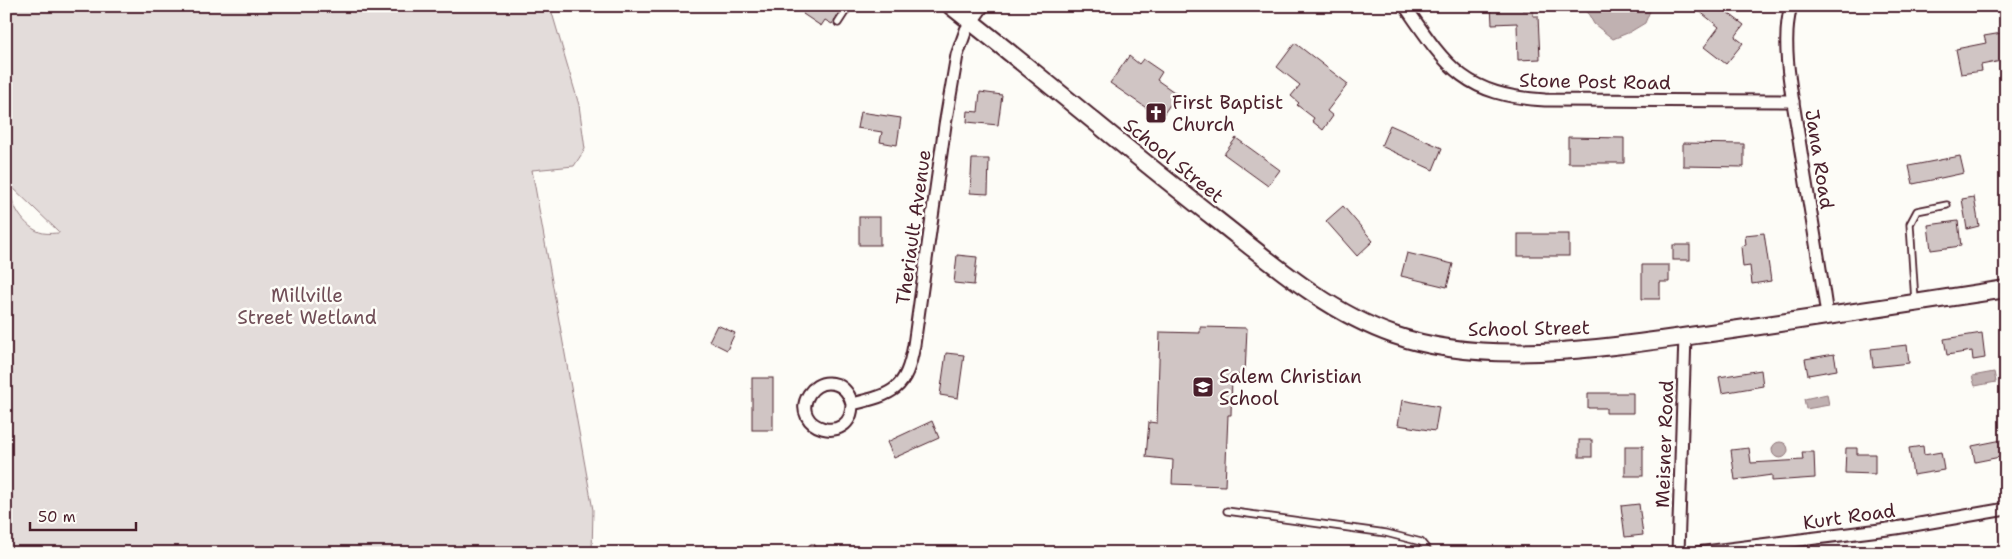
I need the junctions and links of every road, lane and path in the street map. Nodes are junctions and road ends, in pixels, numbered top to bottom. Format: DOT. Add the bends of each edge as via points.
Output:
graph roads {
  1 [pos="849,6"];
  2 [pos="951,6"];
  3 [pos="983,6"];
  4 [pos="1405,6"];
  5 [pos="1790,6"];
  6 [pos="972,22"];
  7 [pos="838,23"];
  8 [pos="1793,101"];
  9 [pos="1948,205"];
  10 [pos="2006,289"];
  11 [pos="1916,303"];
  12 [pos="1827,316"];
  13 [pos="1685,336"];
  14 [pos="852,404"];
  15 [pos="2006,509"];
  16 [pos="1227,511"];
  17 [pos="1430,553"];
  18 [pos="1678,553"];
  19 [pos="1697,553"];
  1 -- 7 [label="lane"];
  2 -- 6 [label="street, School Street"];
  3 -- 6 [label="street"];
  4 -- 8 [label="street, Stone Post Road" via="1447,63 1480,88 1499,94 1545,100"];
  5 -- 8 [label="street, Jana Road" via="1787,33"];
  6 -- 13 [label="street, School Street" via="1270,261 1309,290 1368,324 1421,344 1504,353"];
  6 -- 14 [label="street, Theriault Avenue" via="962,38 952,80 911,362 906,376 892,392"];
  8 -- 12 [label="street, Jana Road"];
  9 -- 11 [label="lane" via="1917,211 1910,224"];
  10 -- 11 [label="street, School Street"];
  11 -- 12 [label="street, School Street"];
  12 -- 13 [label="street, School Street"];
  13 -- 18 [label="street, Meisner Road"];
  14 -- 14 [label="street" via="842,387 828,383 810,392 806,410 815,426 833,430 849,418"];
  15 -- 19 [label="street, Kurt Road" via="1896,528"];
  16 -- 17 [label="lane" via="1386,532 1421,542"];
}
